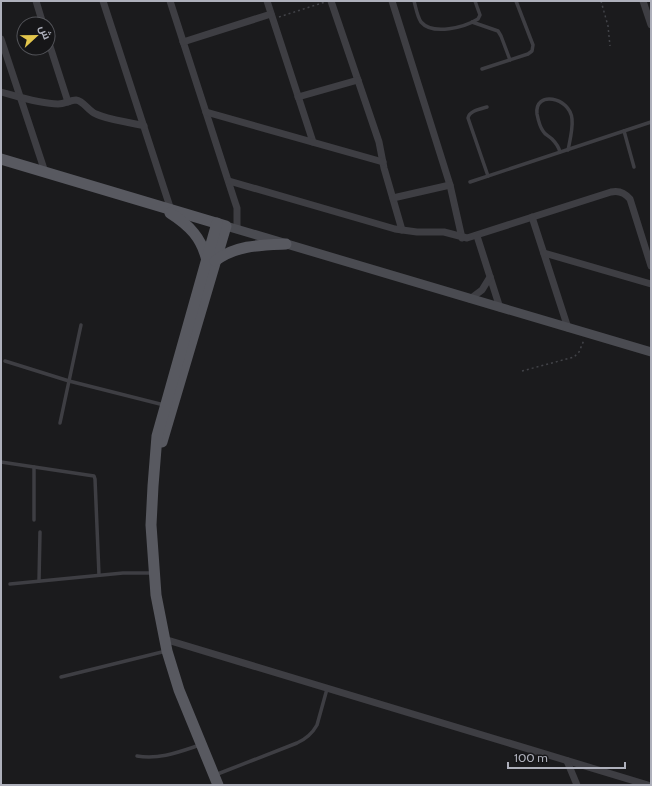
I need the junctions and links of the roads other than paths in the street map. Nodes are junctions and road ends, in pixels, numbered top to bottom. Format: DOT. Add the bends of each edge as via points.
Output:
graph roads {
  1 [pos="36,1"];
  2 [pos="103,1"];
  3 [pos="170,1"];
  4 [pos="267,1"];
  5 [pos="331,1"];
  6 [pos="392,1"];
  7 [pos="414,1"];
  8 [pos="475,1"];
  9 [pos="516,1"];
  10 [pos="643,1"];
  11 [pos="41,16"];
  12 [pos="272,17"];
  13 [pos="472,22"];
  14 [pos="651,25"];
  15 [pos="1,38"];
  16 [pos="183,42"];
  17 [pos="53,56"];
  18 [pos="510,60"];
  19 [pos="482,69"];
  20 [pos="358,80"];
  21 [pos="1,92"];
  22 [pos="298,97"];
  23 [pos="20,98"];
  24 [pos="68,102"];
  25 [pos="487,107"];
  26 [pos="206,112"];
  27 [pos="651,122"];
  28 [pos="144,126"];
  29 [pos="624,131"];
  30 [pos="313,142"];
  31 [pos="568,150"];
  32 [pos="560,152"];
  33 [pos="1,159"];
  34 [pos="383,162"];
  35 [pos="634,167"];
  36 [pos="45,172"];
  37 [pos="488,176"];
  38 [pos="229,181"];
  39 [pos="470,182"];
  40 [pos="450,185"];
  41 [pos="393,198"];
  42 [pos="160,206"];
  43 [pos="171,210"];
  44 [pos="532,218"];
  45 [pos="222,224"];
  46 [pos="237,229"];
  47 [pos="402,230"];
  48 [pos="477,236"];
  49 [pos="462,238"];
  50 [pos="286,244"];
  51 [pos="544,253"];
  52 [pos="211,261"];
  53 [pos="651,266"];
  54 [pos="490,277"];
  55 [pos="651,284"];
  56 [pos="470,299"];
  57 [pos="500,308"];
  58 [pos="82,325"];
  59 [pos="568,328"];
  60 [pos="651,352"];
  61 [pos="5,361"];
  62 [pos="69,381"];
  63 [pos="165,405"];
  64 [pos="60,423"];
  65 [pos="1,462"];
  66 [pos="34,467"];
  67 [pos="155,467"];
  68 [pos="34,520"];
  69 [pos="40,532"];
  70 [pos="154,573"];
  71 [pos="99,576"];
  72 [pos="39,581"];
  73 [pos="10,584"];
  74 [pos="164,639"];
  75 [pos="167,651"];
  76 [pos="61,676"];
  77 [pos="327,688"];
  78 [pos="201,745"];
  79 [pos="137,756"];
  80 [pos="567,761"];
  81 [pos="216,780"];
  82 [pos="577,785"];
  83 [pos="648,785"];
  1 -- 11 [label="street"];
  2 -- 28 [label="street"];
  3 -- 16 [label="street"];
  4 -- 12 [label="street"];
  5 -- 20 [label="street"];
  6 -- 40 [label="street"];
  7 -- 13 [label="lane" via="420,20 427,26 444,30"];
  8 -- 13 [label="lane" via="480,17"];
  9 -- 18 [label="lane" via="533,48 531,53"];
  10 -- 14 [label="street"];
  12 -- 16 [label="street"];
  12 -- 22 [label="street"];
  13 -- 18 [label="lane" via="498,31"];
  15 -- 23 [label="street"];
  16 -- 26 [label="street"];
  17 -- 24 [label="street"];
  18 -- 19 [label="lane"];
  20 -- 22 [label="street"];
  20 -- 34 [label="street" via="379,142"];
  21 -- 23 [label="street"];
  22 -- 30 [label="street"];
  23 -- 24 [label="street" via="59,104"];
  23 -- 36 [label="street"];
  24 -- 28 [label="street" via="80,101 98,115"];
  25 -- 37 [label="lane" via="471,112 468,118"];
  26 -- 30 [label="street"];
  26 -- 38 [label="street"];
  27 -- 29 [label="lane"];
  28 -- 43 [label="street"];
  29 -- 31 [label="lane"];
  29 -- 35 [label="lane"];
  30 -- 34 [label="street"];
  31 -- 32 [label="lane"];
  31 -- 32 [label="lane" via="571,114 561,101 548,98 540,104 537,113 542,130 553,139"];
  32 -- 37 [label="lane"];
  33 -- 36 [label="main road"];
  34 -- 41 [label="street"];
  36 -- 42 [label="main road"];
  37 -- 39 [label="lane"];
  38 -- 46 [label="street" via="236,208"];
  38 -- 47 [label="street"];
  40 -- 41 [label="street"];
  40 -- 49 [label="street"];
  41 -- 47 [label="street"];
  42 -- 43 [label="main road"];
  42 -- 52 [label="main road" via="192,230"];
  43 -- 45 [label="main road"];
  44 -- 48 [label="street"];
  44 -- 51 [label="street"];
  44 -- 53 [label="street" via="611,192 622,192 628,196 631,203"];
  45 -- 46 [label="main road"];
  45 -- 52 [label="main road"];
  46 -- 50 [label="main road"];
  47 -- 49 [label="street" via="444,232"];
  48 -- 49 [label="street"];
  48 -- 54 [label="street"];
  50 -- 52 [label="main road" via="248,247"];
  50 -- 56 [label="main road"];
  51 -- 55 [label="street"];
  51 -- 59 [label="street"];
  52 -- 63 [label="main road"];
  52 -- 67 [label="main road"];
  54 -- 56 [label="street" via="482,290"];
  54 -- 57 [label="street"];
  56 -- 57 [label="main road"];
  57 -- 59 [label="main road"];
  58 -- 62 [label="lane"];
  59 -- 60 [label="main road"];
  61 -- 62 [label="lane"];
  62 -- 63 [label="lane"];
  62 -- 64 [label="lane"];
  63 -- 67 [label="main road" via="157,436"];
  65 -- 66 [label="lane"];
  66 -- 68 [label="lane"];
  66 -- 71 [label="lane" via="95,477"];
  67 -- 70 [label="main road" via="151,525"];
  69 -- 72 [label="lane"];
  70 -- 71 [label="lane"];
  70 -- 74 [label="main road"];
  71 -- 72 [label="lane"];
  72 -- 73 [label="lane"];
  74 -- 75 [label="main road"];
  74 -- 77 [label="street"];
  75 -- 76 [label="lane"];
  75 -- 78 [label="main road"];
  77 -- 80 [label="street"];
  77 -- 81 [label="lane" via="317,724 307,738"];
  78 -- 79 [label="lane" via="162,757"];
  78 -- 81 [label="main road"];
  80 -- 82 [label="street"];
  80 -- 83 [label="street"];
}
